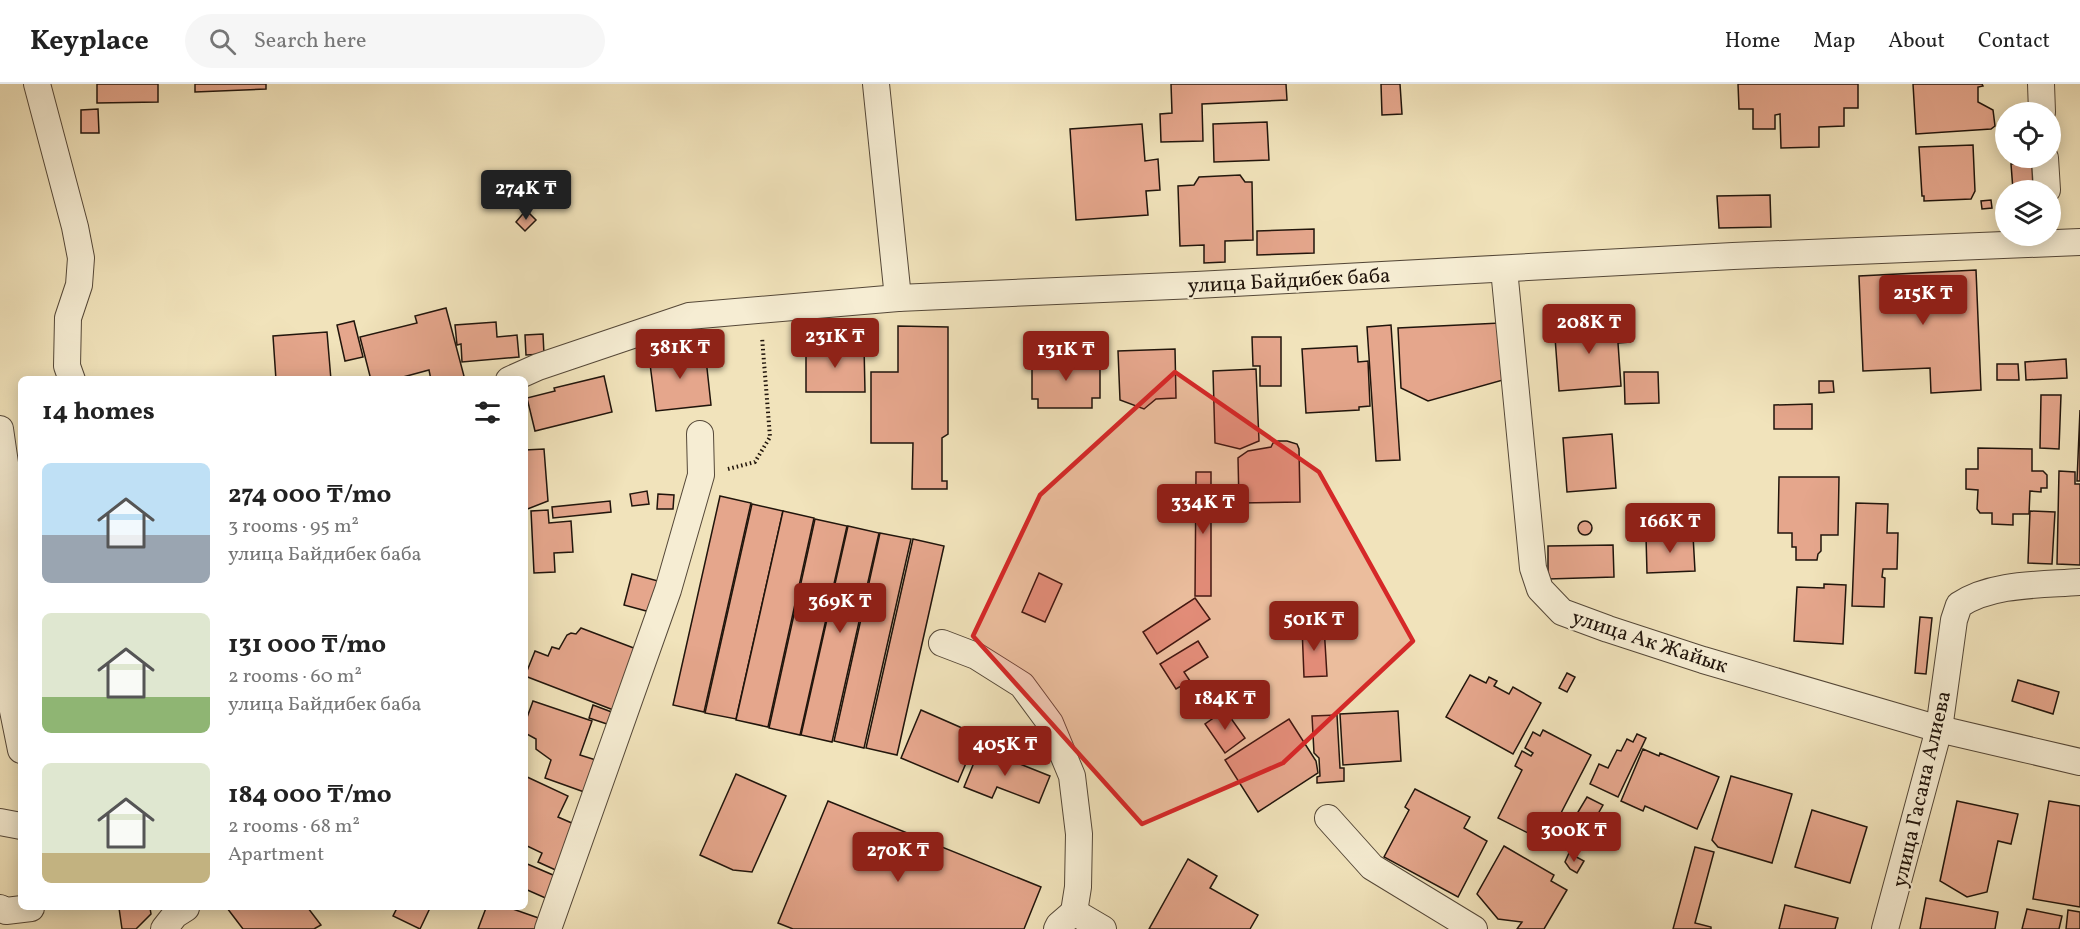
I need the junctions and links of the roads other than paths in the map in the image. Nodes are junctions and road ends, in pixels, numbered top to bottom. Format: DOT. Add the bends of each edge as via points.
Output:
graph roads {
  1 [pos="37,84"];
  2 [pos="876,84"];
  3 [pos="2041,84"];
  4 [pos="2042,102"];
  5 [pos="2061,241"];
  6 [pos="2080,242"];
  7 [pos="1995,243"];
  8 [pos="1504,269"];
  9 [pos="898,298"];
  10 [pos="71,376"];
  11 [pos="518,376"];
  12 [pos="0,429"];
  13 [pos="700,434"];
  14 [pos="2080,582"];
  15 [pos="942,643"];
  16 [pos="1939,729"];
  17 [pos="18,735"];
  18 [pos="2080,762"];
  19 [pos="1328,818"];
  20 [pos="0,822"];
  21 [pos="18,825"];
  22 [pos="0,908"];
  23 [pos="18,910"];
  24 [pos="32,910"];
  25 [pos="183,910"];
  26 [pos="1066,921"];
  27 [pos="35,929"];
  28 [pos="164,929"];
  29 [pos="548,929"];
  30 [pos="1103,929"];
  31 [pos="1474,929"];
  32 [pos="1885,929"];
  1 -- 10 [label="street" via="81,258 79,285 68,318 67,366"];
  2 -- 9 [label="street"];
  3 -- 4 [label="street"];
  5 -- 6 [label="street, улица Байдибек баба"];
  7 -- 8 [label="street, улица Байдибек баба"];
  8 -- 9 [label="street, улица Байдибек баба"];
  8 -- 16 [label="street, улица Ак Жайык" via="1533,568 1540,589 1562,612 1608,629"];
  9 -- 11 [label="street, улица Байдибек баба" via="690,316"];
  12 -- 17 [label="street" via="13,518 9,691"];
  13 -- 29 [label="street" via="701,475 668,590"];
  14 -- 16 [label="street, улица Гасана Алиева" via="2019,586 1972,596 1959,605"];
  15 -- 26 [label="street" via="976,656 1022,685 1050,723 1072,776 1078,834 1078,887"];
  16 -- 18 [label="street, улица Ак Жайык"];
  16 -- 32 [label="street, улица Гасана Алиева"];
  19 -- 31 [label="street" via="1372,867"];
  20 -- 21 [label="street"];
  22 -- 23 [label="street"];
  24 -- 27 [label="street"];
  25 -- 28 [label="street"];
  26 -- 30 [label="street"];
}
